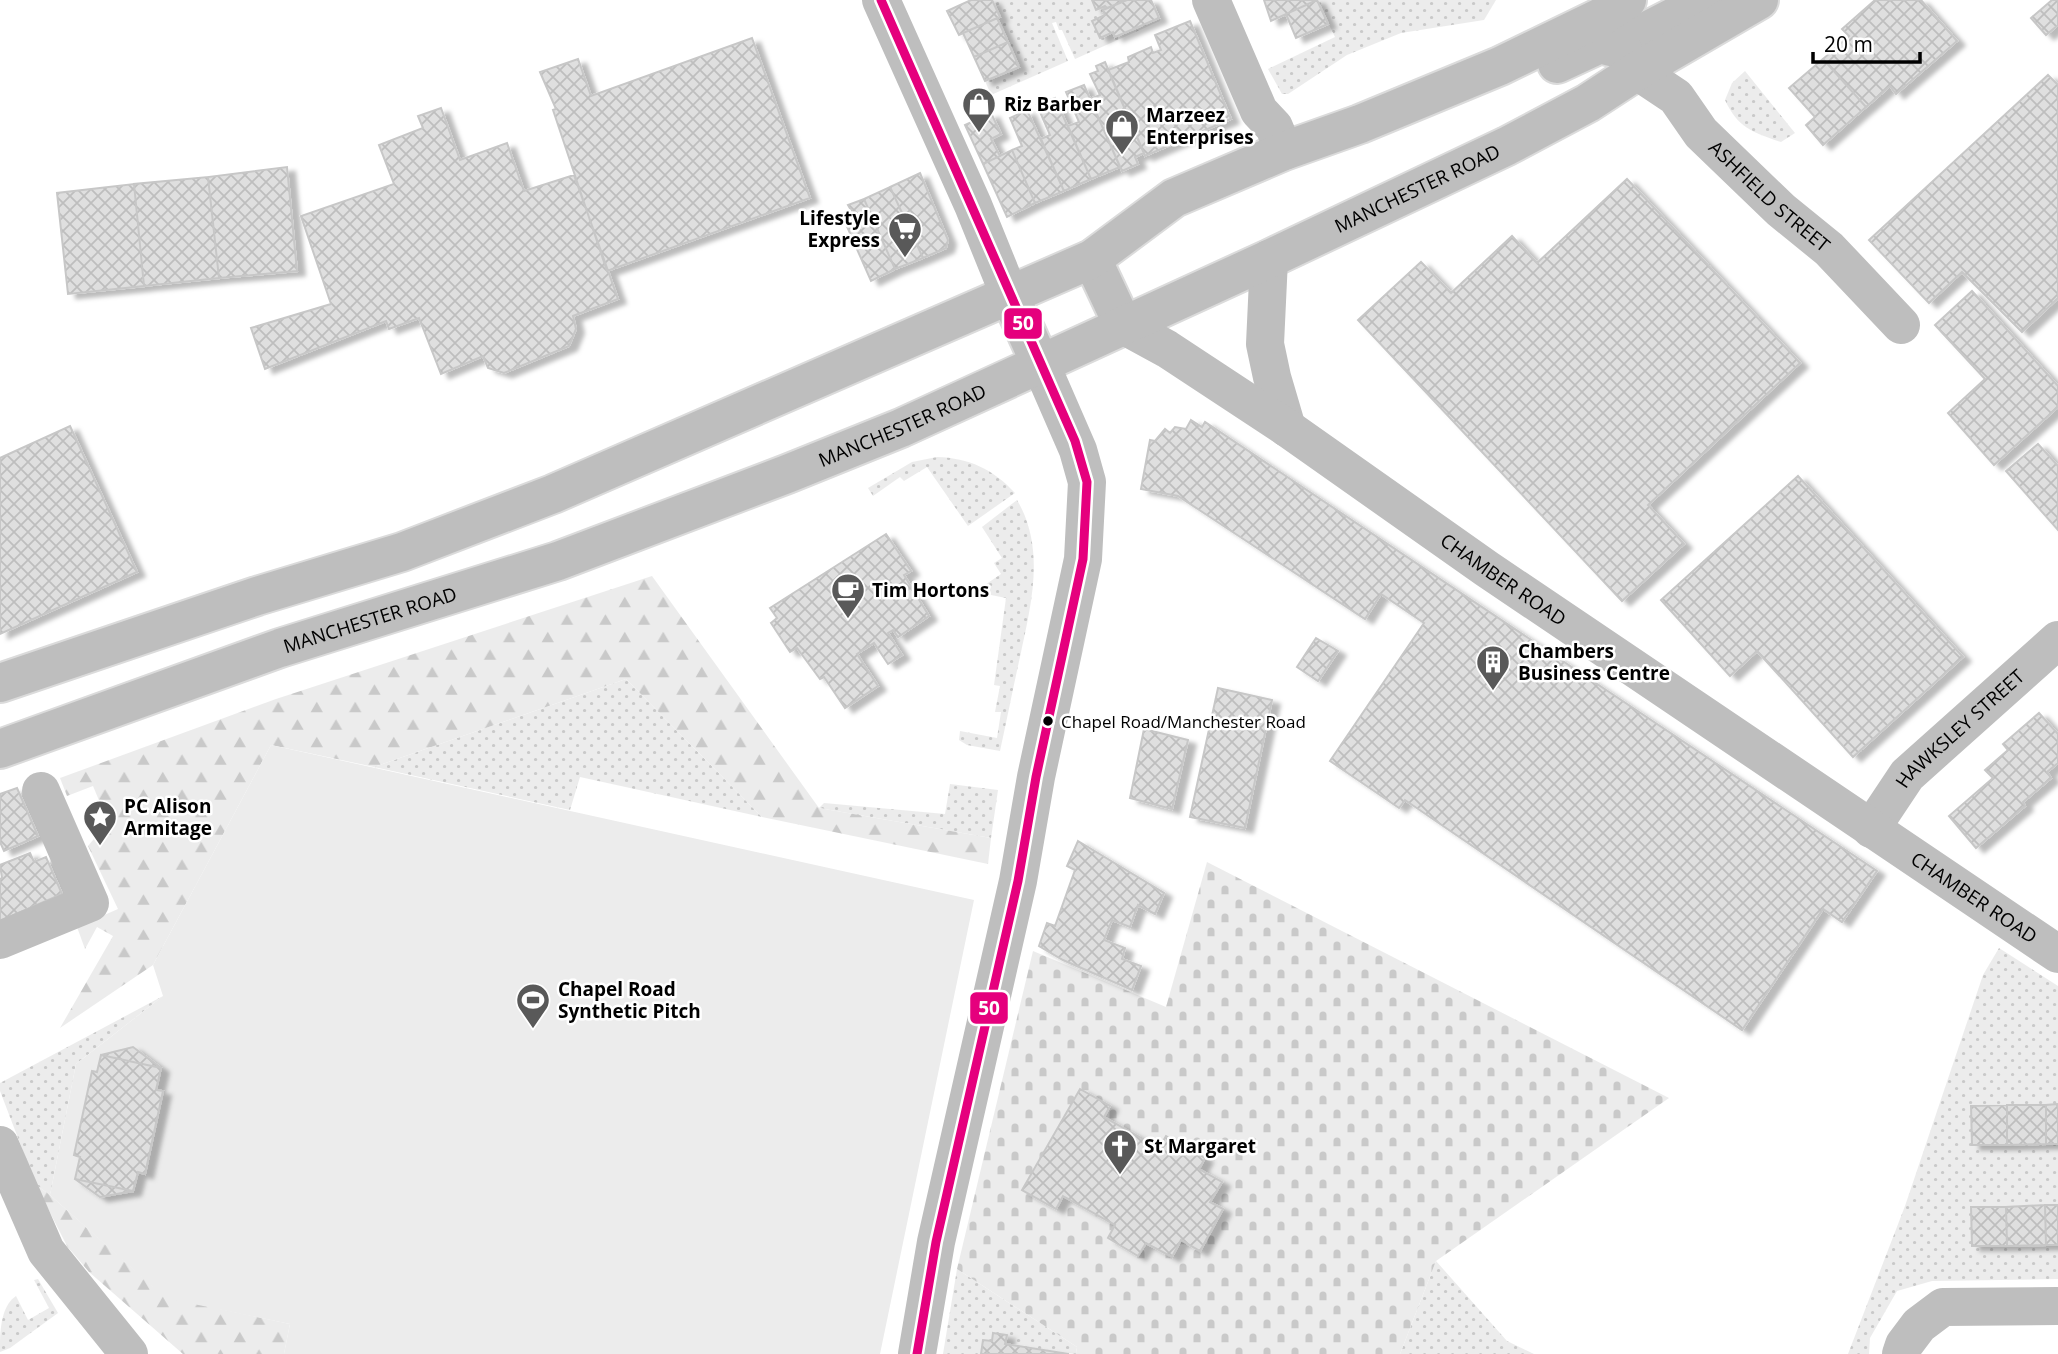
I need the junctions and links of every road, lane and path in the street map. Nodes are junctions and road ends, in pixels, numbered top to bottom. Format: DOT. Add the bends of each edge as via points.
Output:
graph roads {
  1 [pos="881,0"];
  2 [pos="1211,0"];
  3 [pos="1707,0"];
  4 [pos="1759,0"];
  5 [pos="1615,29"];
  6 [pos="1284,150"];
  7 [pos="1092,259"];
  8 [pos="1269,259"];
  9 [pos="1009,295"];
  10 [pos="1123,325"];
  11 [pos="1901,325"];
  12 [pos="1041,365"];
  13 [pos="1287,428"];
  14 [pos="2058,640"];
  15 [pos="0,683"];
  16 [pos="0,749"];
  17 [pos="41,791"];
  18 [pos="1871,828"];
  19 [pos="0,940"];
  20 [pos="2058,954"];
  21 [pos="0,1145"];
  22 [pos="2058,1306"];
  23 [pos="129,1354"];
  24 [pos="916,1354"];
  25 [pos="1900,1354"];
  1 -- 9 [label="main road"];
  2 -- 6 [label="main road" via="1259,111"];
  3 -- 5 [label="main road" via="1633,38"];
  4 -- 5 [label="main road, MANCHESTER ROAD"];
  5 -- 6 [label="main road" via="1600,44 1420,127 1360,124"];
  5 -- 8 [label="main road, MANCHESTER ROAD" via="1588,103"];
  5 -- 11 [label="main road, ASHFIELD STREET" via="1676,97 1701,133 1829,249"];
  6 -- 7 [label="main road" via="1174,198"];
  7 -- 9 [label="main road"];
  7 -- 10 [label="main road"];
  8 -- 10 [label="main road, MANCHESTER ROAD"];
  8 -- 13 [label="main road" via="1265,344"];
  9 -- 12 [label="main road"];
  9 -- 15 [label="main road" via="553,494 402,552"];
  10 -- 12 [label="main road, MANCHESTER ROAD"];
  10 -- 13 [label="main road, CHAMBER ROAD"];
  12 -- 16 [label="main road, MANCHESTER ROAD" via="888,433 558,561 280,648"];
  12 -- 24 [label="main road" via="1079,450 1087,482 1083,559"];
  13 -- 18 [label="main road, CHAMBER ROAD"];
  14 -- 18 [label="main road, HAWKSLEY STREET" via="1906,775"];
  17 -- 19 [label="main road" via="70,821 90,903"];
  18 -- 20 [label="main road, CHAMBER ROAD"];
  21 -- 23 [label="main road" via="46,1251"];
  22 -- 25 [label="main road" via="1943,1307 1919,1325"];
}
